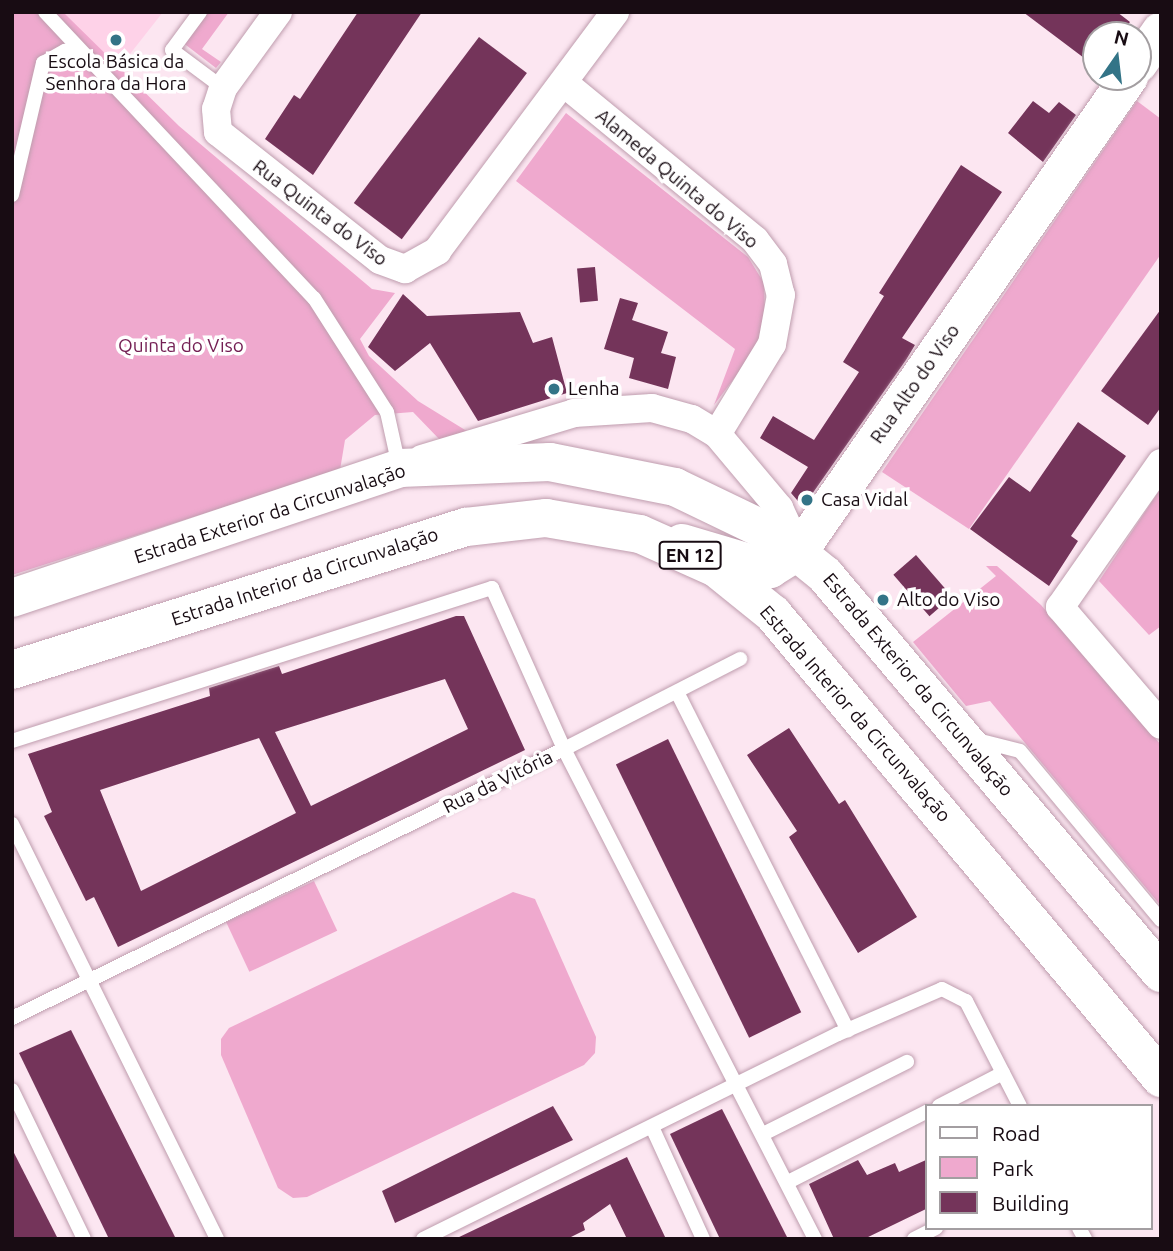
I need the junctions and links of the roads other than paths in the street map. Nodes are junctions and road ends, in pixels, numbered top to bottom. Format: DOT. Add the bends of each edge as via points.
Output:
graph roads {
  1 [pos="45,12"];
  2 [pos="200,12"];
  3 [pos="278,12"];
  4 [pos="615,12"];
  5 [pos="90,62"];
  6 [pos="564,83"];
  7 [pos="223,88"];
  8 [pos="1119,91"];
  9 [pos="12,195"];
  10 [pos="717,434"];
  11 [pos="1161,463"];
  12 [pos="400,468"];
  13 [pos="640,534"];
  14 [pos="799,551"];
  15 [pos="12,598"];
  16 [pos="740,659"];
  17 [pos="12,670"];
  18 [pos="677,692"];
  19 [pos="1161,725"];
  20 [pos="963,736"];
  21 [pos="12,741"];
  22 [pos="565,749"];
  23 [pos="12,824"];
  24 [pos="1161,920"];
  25 [pos="1161,973"];
  26 [pos="90,981"];
  27 [pos="12,1018"];
  28 [pos="848,1030"];
  29 [pos="907,1062"];
  30 [pos="1003,1073"];
  31 [pos="1161,1078"];
  32 [pos="739,1084"];
  33 [pos="12,1090"];
  34 [pos="943,1104"];
  35 [pos="1019,1104"];
  36 [pos="925,1113"];
  37 [pos="652,1127"];
  38 [pos="765,1133"];
  39 [pos="788,1182"];
  40 [pos="932,1230"];
  41 [pos="84,1239"];
  42 [pos="218,1239"];
  43 [pos="423,1239"];
  44 [pos="703,1239"];
  45 [pos="815,1239"];
  46 [pos="914,1239"];
  1 -- 5 [label="lane"];
  2 -- 7 [label="lane" via="172,50"];
  3 -- 7 [label="street, Rua Quinta do Viso"];
  4 -- 6 [label="street, Rua Quinta do Viso"];
  5 -- 9 [label="lane" via="65,51 43,63"];
  5 -- 12 [label="lane" via="314,298 387,412"];
  6 -- 7 [label="street, Rua Quinta do Viso" via="436,251 405,270 380,260 224,142 215,120"];
  6 -- 10 [label="street, Alameda Quinta do Viso" via="755,240 773,264 781,295 772,344"];
  8 -- 14 [label="main road, Rua Alto do Viso"];
  10 -- 12 [label="street" via="665,412 617,406 536,422"];
  10 -- 14 [label="street" via="779,508"];
  11 -- 19 [label="street" via="1060,607"];
  12 -- 14 [label="main road, Estrada Exterior da Circunvalação" via="500,461 600,468 709,499"];
  12 -- 15 [label="main road, Estrada Exterior da Circunvalação"];
  13 -- 14 [label="main road, Rua Alto do Viso" via="760,568 779,566"];
  13 -- 17 [label="main road, Estrada Interior da Circunvalação / EN 12" via="545,518 466,527"];
  13 -- 31 [label="main road, Estrada Interior da Circunvalação / EN 12" via="716,568 773,614"];
  14 -- 20 [label="main road, Estrada Exterior da Circunvalação" via="853,604"];
  16 -- 18 [label="lane"];
  18 -- 22 [label="lane"];
  18 -- 28 [label="lane"];
  20 -- 24 [label="lane" via="1020,751"];
  20 -- 25 [label="main road, Estrada Exterior da Circunvalação"];
  21 -- 22 [label="lane" via="492,588"];
  22 -- 26 [label="lane, Rua da Vitória"];
  22 -- 32 [label="lane, Rua da Vitória"];
  23 -- 26 [label="lane"];
  26 -- 27 [label="lane, Rua da Vitória"];
  26 -- 42 [label="lane"];
  28 -- 30 [label="lane" via="931,993 954,992 976,1016"];
  28 -- 32 [label="lane"];
  29 -- 38 [label="lane"];
  30 -- 34 [label="lane"];
  30 -- 35 [label="lane"];
  32 -- 37 [label="lane"];
  32 -- 38 [label="lane, Rua da Vitória"];
  33 -- 41 [label="lane"];
  36 -- 39 [label="lane"];
  37 -- 43 [label="lane"];
  37 -- 44 [label="lane"];
  38 -- 39 [label="lane, Rua da Vitória"];
  39 -- 45 [label="lane, Rua da Vitória"];
  40 -- 46 [label="lane"];
}
